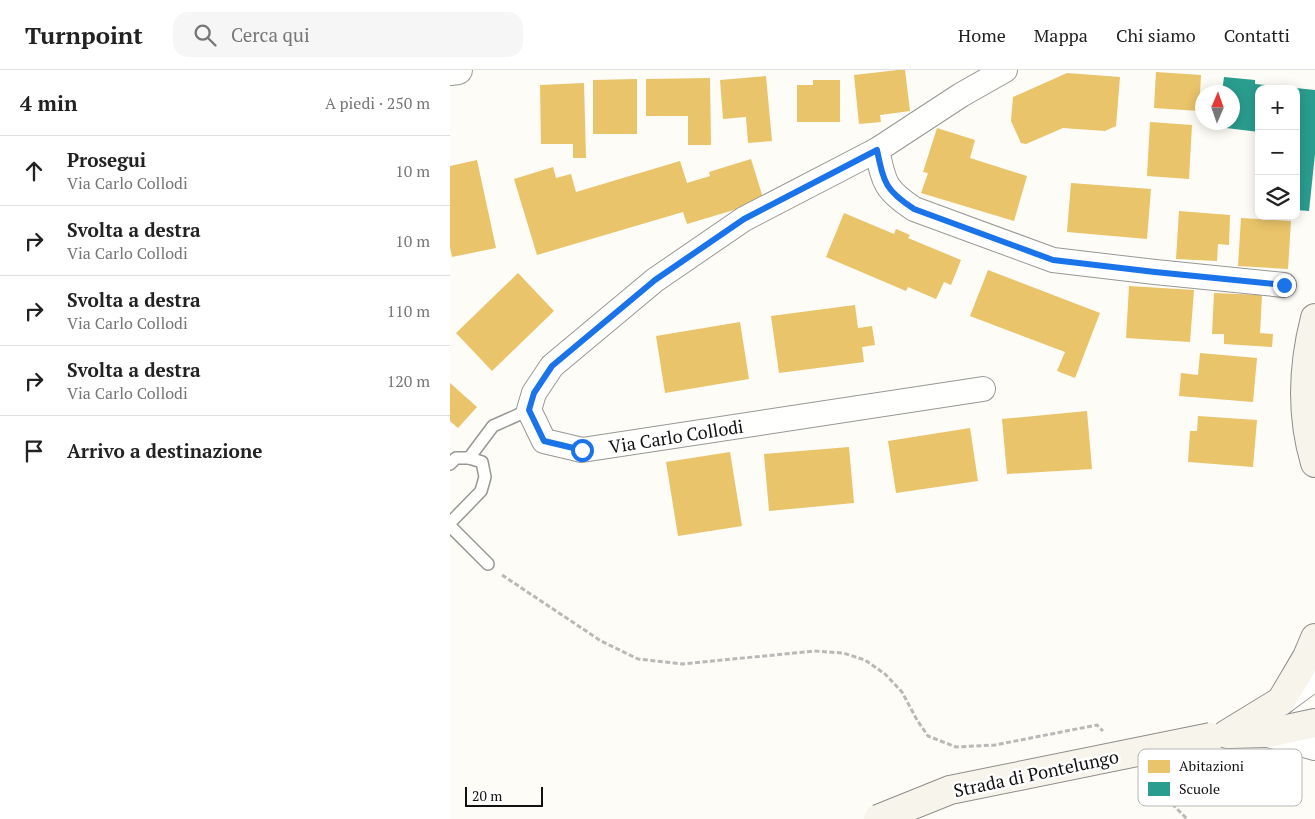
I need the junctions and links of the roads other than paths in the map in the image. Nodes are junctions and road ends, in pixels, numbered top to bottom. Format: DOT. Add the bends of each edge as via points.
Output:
graph roads {
  1 [pos="458,70"];
  2 [pos="1005,70"];
  3 [pos="450,71"];
  4 [pos="877,150"];
  5 [pos="1284,285"];
  6 [pos="1315,318"];
  7 [pos="983,389"];
  8 [pos="529,410"];
  9 [pos="469,458"];
  10 [pos="1315,463"];
  11 [pos="450,464"];
  12 [pos="450,524"];
  13 [pos="488,564"];
  14 [pos="1315,638"];
  15 [pos="1315,676"];
  16 [pos="1281,701"];
  17 [pos="1315,723"];
  18 [pos="1268,733"];
  19 [pos="1219,736"];
  20 [pos="1315,746"];
  21 [pos="1152,749"];
  22 [pos="1138,752"];
  23 [pos="878,819"];
  1 -- 3 [label="street"];
  2 -- 4 [label="street"];
  4 -- 5 [label="street" via="884,180 896,198 914,209 1053,260"];
  4 -- 8 [label="street" via="744,219 655,280 552,366 534,393"];
  6 -- 10 [label="main road" via="1305,389 1308,431"];
  7 -- 8 [label="street, Via Carlo Collodi" via="582,450 544,441"];
  8 -- 9 [label="lane" via="492,426"];
  9 -- 11 [label="lane" via="456,458"];
  9 -- 12 [label="lane" via="482,462 485,477 480,492"];
  12 -- 13 [label="lane"];
  14 -- 16 [label="main road, Strada di Pontelungo"];
  15 -- 16 [label="street, Strada di Pontelungo"];
  16 -- 19 [label="main road, Strada di Pontelungo"];
  17 -- 18 [label="main road, Strada di Pontelungo"];
  18 -- 19 [label="main road, Strada di Pontelungo"];
  18 -- 20 [label="street, Strada di Pontelungo"];
  19 -- 21 [label="main road, Strada di Pontelungo, bridge"];
  22 -- 23 [label="main road, Strada di Pontelungo, bridge" via="950,790"];
}
